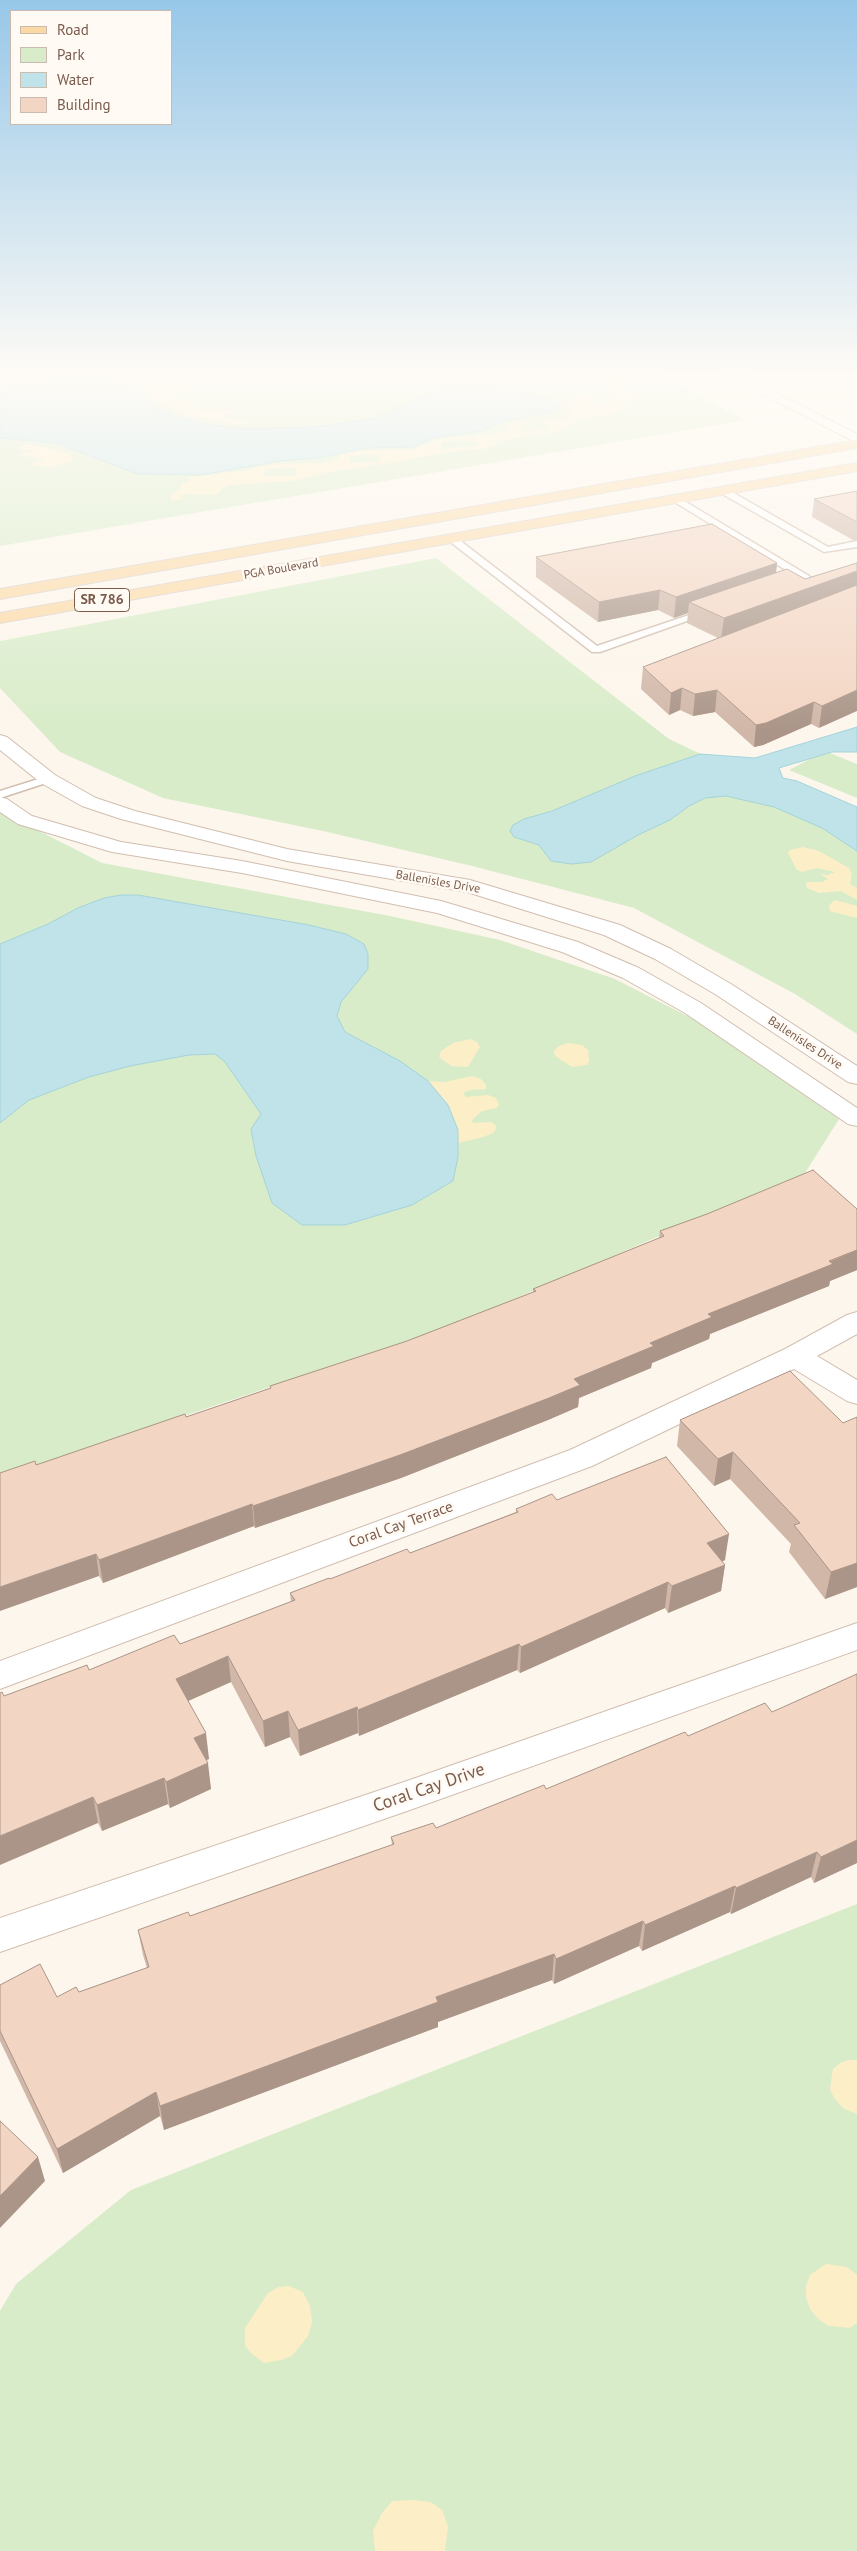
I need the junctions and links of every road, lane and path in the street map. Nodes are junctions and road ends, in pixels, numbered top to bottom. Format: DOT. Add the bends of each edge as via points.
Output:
graph roads {
  1 [pos="573,494"];
  2 [pos="577,494"];
  3 [pos="701,494"];
  4 [pos="729,494"];
  5 [pos="676,499"];
  6 [pos="451,538"];
  7 [pos="857,544"];
  8 [pos="779,588"];
  9 [pos="0,594"];
  10 [pos="715,609"];
  11 [pos="0,618"];
  12 [pos="0,741"];
  13 [pos="48,779"];
  14 [pos="0,796"];
  15 [pos="0,803"];
  16 [pos="151,820"];
  17 [pos="185,829"];
  18 [pos="118,848"];
  19 [pos="162,854"];
  20 [pos="345,865"];
  21 [pos="332,884"];
  22 [pos="470,886"];
  23 [pos="465,916"];
  24 [pos="857,1077"];
  25 [pos="857,1119"];
  26 [pos="857,1322"];
  27 [pos="795,1356"];
  28 [pos="857,1394"];
  29 [pos="857,1636"];
  30 [pos="0,1675"];
  31 [pos="0,1935"];
  1 -- 9 [label="main road, PGA Boulevard / SR 786"];
  2 -- 6 [label="main road" via="453,522 441,528"];
  3 -- 5 [label="main road, PGA Boulevard / SR 786"];
  4 -- 7 [label="lane" via="826,550"];
  5 -- 6 [label="main road, PGA Boulevard / SR 786"];
  5 -- 8 [label="lane" via="806,578"];
  6 -- 10 [label="lane" via="596,650"];
  6 -- 11 [label="main road, PGA Boulevard / SR 786"];
  12 -- 13 [label="street, Ballenisles Drive"];
  13 -- 14 [label="lane"];
  13 -- 16 [label="street, Ballenisles Drive" via="89,802"];
  15 -- 18 [label="street, Ballenisles Drive" via="25,820"];
  16 -- 17 [label="street, Ballenisles Drive"];
  16 -- 18 [label="street" via="144,836"];
  17 -- 20 [label="street, Ballenisles Drive" via="288,856"];
  17 -- 22 [label="street" via="295,845"];
  18 -- 19 [label="street, Ballenisles Drive"];
  19 -- 21 [label="street, Ballenisles Drive"];
  19 -- 23 [label="street" via="270,885 381,906"];
  20 -- 21 [label="street"];
  20 -- 22 [label="street, Ballenisles Drive"];
  21 -- 23 [label="street, Ballenisles Drive" via="441,907"];
  22 -- 24 [label="street, Ballenisles Drive" via="612,930 664,954"];
  23 -- 25 [label="street, Ballenisles Drive" via="570,947 631,973 693,1008"];
  26 -- 27 [label="street, Coral Cay Terrace"];
  27 -- 28 [label="street"];
  27 -- 30 [label="street, Coral Cay Terrace" via="581,1458"];
  29 -- 31 [label="street, Coral Cay Drive" via="407,1796"];
}
